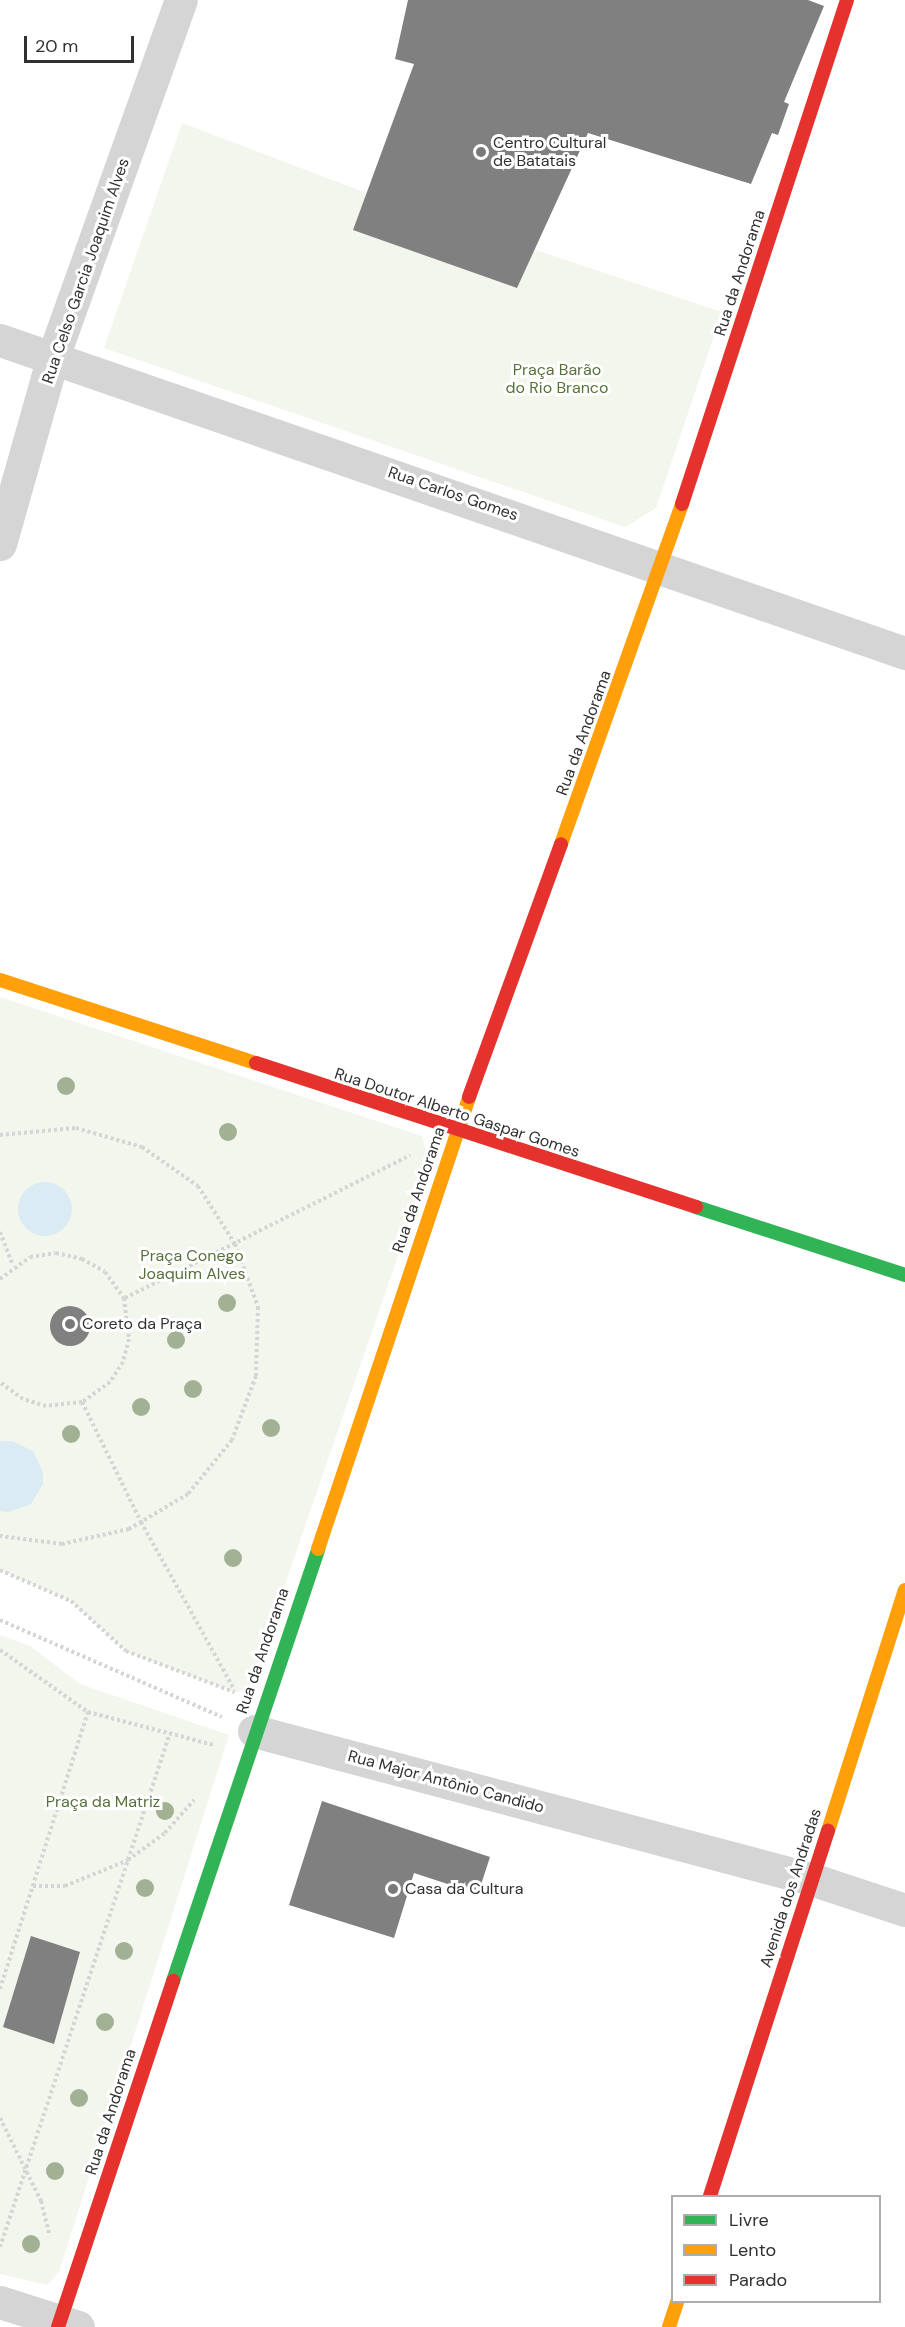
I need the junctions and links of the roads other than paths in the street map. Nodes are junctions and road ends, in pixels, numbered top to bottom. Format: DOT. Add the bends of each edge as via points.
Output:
graph roads {
  1 [pos="181,0"];
  2 [pos="847,0"];
  3 [pos="0,340"];
  4 [pos="54,357"];
  5 [pos="0,544"];
  6 [pos="662,566"];
  7 [pos="905,653"];
  8 [pos="0,980"];
  9 [pos="457,1131"];
  10 [pos="905,1275"];
  11 [pos="905,1590"];
  12 [pos="254,1731"];
  13 [pos="811,1879"];
  14 [pos="905,1910"];
  15 [pos="710,2195"];
  16 [pos="0,2302"];
  17 [pos="676,2303"];
  18 [pos="65,2325"];
  19 [pos="669,2327"];
  1 -- 4 [label="street, Rua Celso Garcia Joaquim Alves"];
  2 -- 6 [label="street, Rua da Andorama"];
  3 -- 4 [label="street, Rua Carlos Gomes"];
  4 -- 5 [label="street, Rua Celso Garcia Joaquim Alves"];
  4 -- 6 [label="street, Rua Carlos Gomes"];
  6 -- 7 [label="street, Rua Carlos Gomes"];
  6 -- 9 [label="street, Rua da Andorama"];
  8 -- 9 [label="street, Rua Doutor Alberto Gaspar Gomes"];
  9 -- 10 [label="street, Rua Doutor Alberto Gaspar Gomes"];
  9 -- 12 [label="street, Rua da Andorama"];
  11 -- 13 [label="street, Avenida dos Andradas"];
  12 -- 13 [label="street, Rua Major Antônio Candido"];
  12 -- 18 [label="street, Rua da Andorama"];
  13 -- 14 [label="street, Rua Major Antônio Candido"];
  13 -- 15 [label="street, Avenida dos Andradas"];
  16 -- 18 [label="street"];
  17 -- 19 [label="street"];
}
